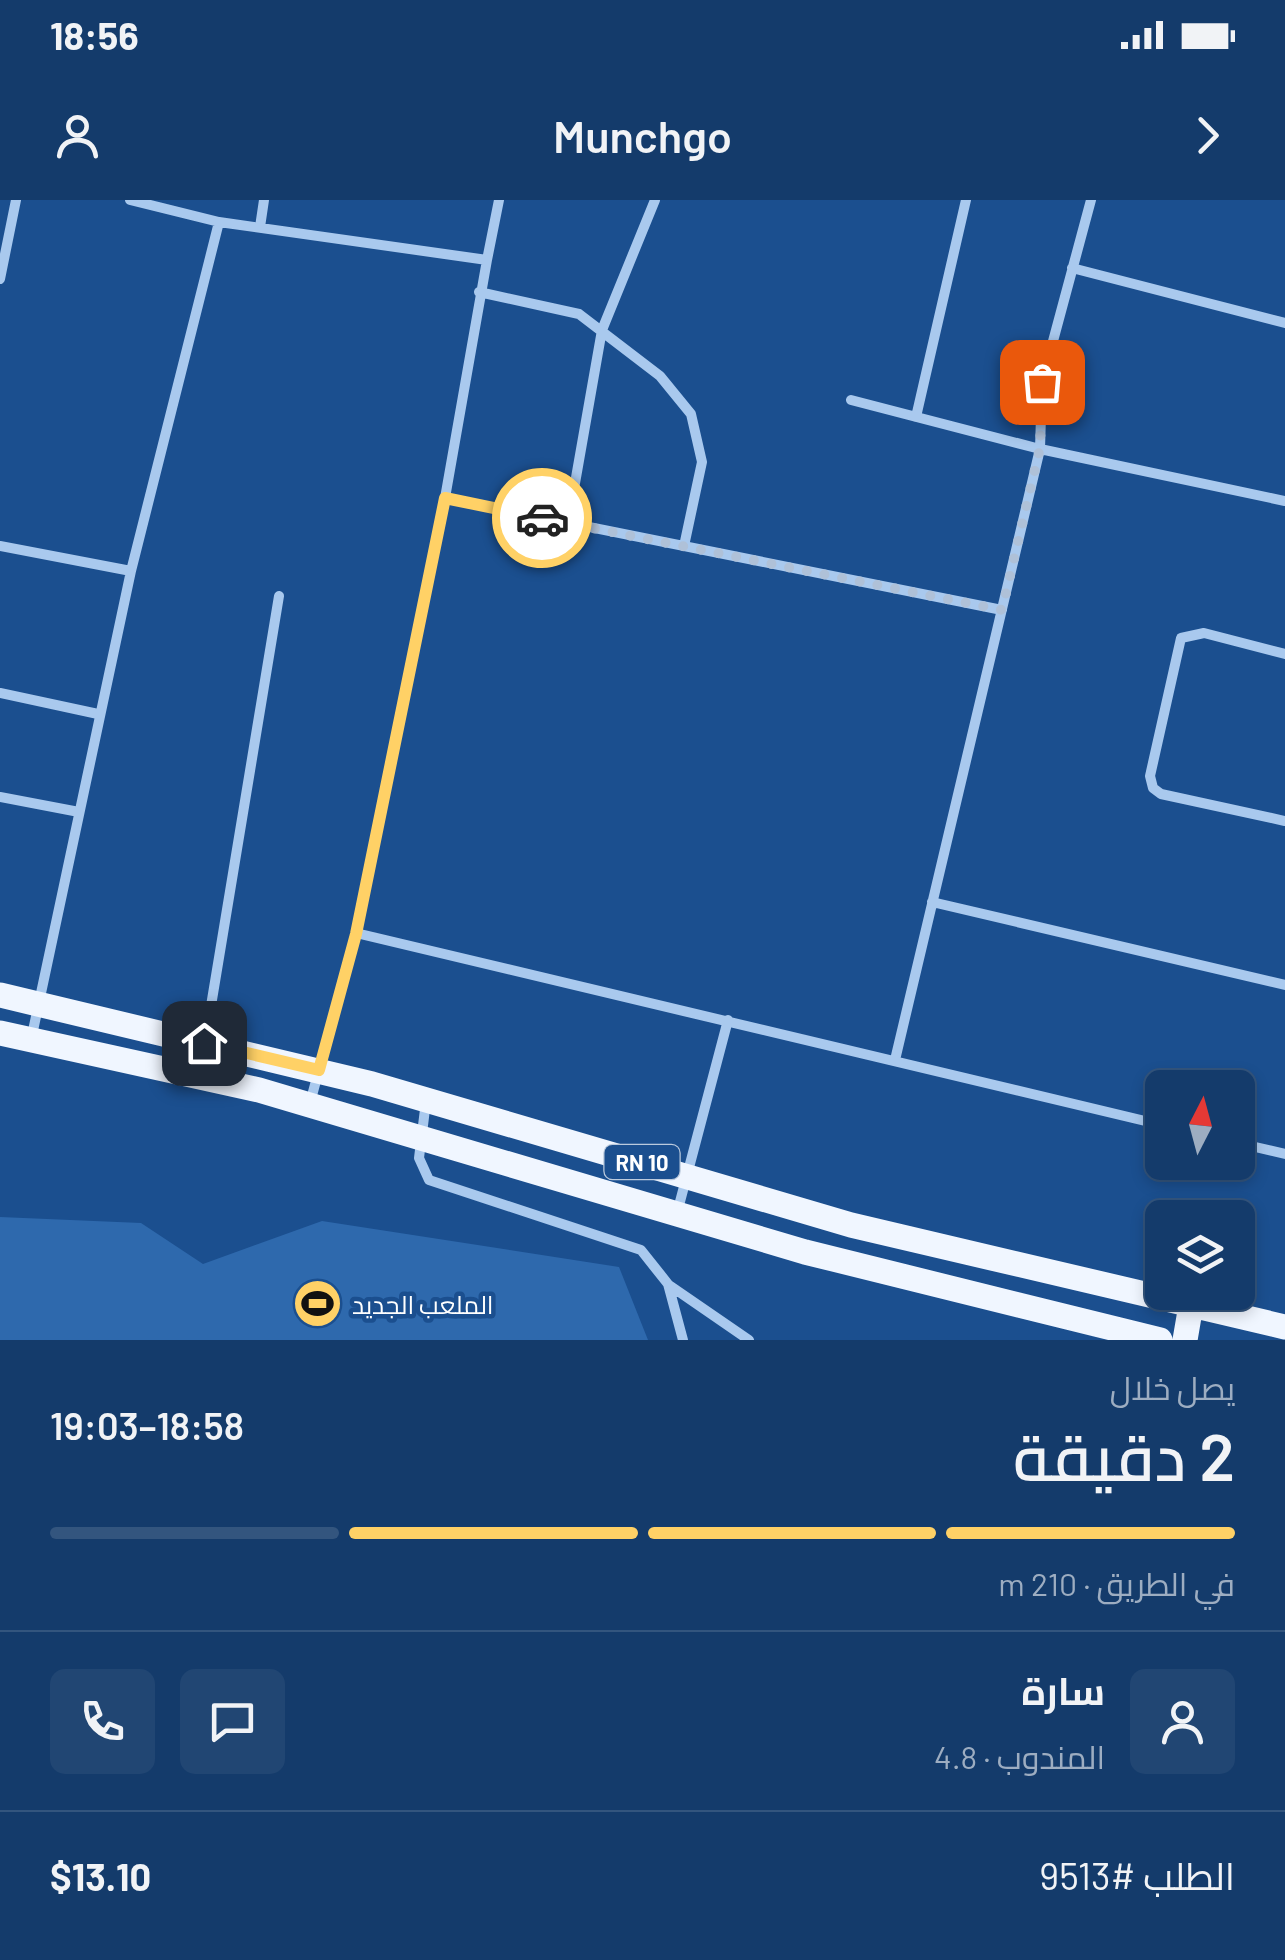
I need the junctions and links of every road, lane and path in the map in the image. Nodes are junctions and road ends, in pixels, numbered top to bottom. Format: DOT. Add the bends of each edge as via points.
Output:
graph roads {
  1 [pos="16,200"];
  2 [pos="130,200"];
  3 [pos="264,200"];
  4 [pos="498,200"];
  5 [pos="655,200"];
  6 [pos="966,200"];
  7 [pos="1090,200"];
  8 [pos="219,222"];
  9 [pos="260,227"];
  10 [pos="486,260"];
  11 [pos="1072,268"];
  12 [pos="0,279"];
  13 [pos="479,292"];
  14 [pos="1285,323"];
  15 [pos="602,330"];
  16 [pos="851,400"];
  17 [pos="916,417"];
  18 [pos="1040,448"];
  19 [pos="445,498"];
  20 [pos="1285,501"];
  21 [pos="568,523"];
  22 [pos="0,546"];
  23 [pos="684,546"];
  24 [pos="131,572"];
  25 [pos="279,596"];
  26 [pos="1002,610"];
  27 [pos="1285,654"];
  28 [pos="0,693"];
  29 [pos="98,714"];
  30 [pos="0,797"];
  31 [pos="79,812"];
  32 [pos="1285,821"];
  33 [pos="932,902"];
  34 [pos="356,934"];
  35 [pos="1285,986"];
  36 [pos="0,994"];
  37 [pos="40,1004"];
  38 [pos="728,1020"];
  39 [pos="0,1033"];
  40 [pos="31,1040"];
  41 [pos="204,1043"];
  42 [pos="895,1060"];
  43 [pos="319,1070"];
  44 [pos="426,1100"];
  45 [pos="310,1104"];
  46 [pos="1145,1121"];
  47 [pos="422,1138"];
  48 [pos="1255,1147"];
  49 [pos="1285,1154"];
  50 [pos="687,1176"];
  51 [pos="677,1214"];
  52 [pos="668,1284"];
  53 [pos="1145,1294"];
  54 [pos="1191,1310"];
  55 [pos="1213,1310"];
  56 [pos="1285,1327"];
  57 [pos="1083,1330"];
  58 [pos="683,1340"];
  59 [pos="749,1340"];
  60 [pos="1160,1340"];
  61 [pos="1185,1340"];
  1 -- 12 [label="street"];
  2 -- 8 [label="street"];
  3 -- 9 [label="street"];
  4 -- 10 [label="street"];
  5 -- 15 [label="street"];
  6 -- 17 [label="street"];
  7 -- 11 [label="street"];
  8 -- 9 [label="street"];
  8 -- 24 [label="street"];
  9 -- 10 [label="street"];
  10 -- 13 [label="street"];
  11 -- 14 [label="street"];
  11 -- 18 [label="street" via="1042,382"];
  13 -- 15 [label="street" via="579,314"];
  13 -- 19 [label="street"];
  15 -- 21 [label="street"];
  15 -- 23 [label="street" via="660,376 692,414 702,462"];
  16 -- 17 [label="street"];
  17 -- 18 [label="street"];
  18 -- 20 [label="street"];
  18 -- 26 [label="street"];
  19 -- 21 [label="street"];
  19 -- 34 [label="street"];
  21 -- 23 [label="street"];
  22 -- 24 [label="street"];
  23 -- 26 [label="street"];
  24 -- 29 [label="street"];
  25 -- 41 [label="street"];
  26 -- 33 [label="street"];
  27 -- 32 [label="street" via="1204,632 1181,638 1150,776 1161,794"];
  28 -- 29 [label="street"];
  29 -- 31 [label="street"];
  30 -- 31 [label="street"];
  31 -- 37 [label="street"];
  33 -- 35 [label="street"];
  33 -- 42 [label="street"];
  34 -- 38 [label="street"];
  34 -- 43 [label="street"];
  36 -- 37 [label="main road, RN 10"];
  37 -- 40 [label="street"];
  37 -- 41 [label="main road, RN 10"];
  38 -- 42 [label="street"];
  38 -- 50 [label="street"];
  39 -- 40 [label="main road, RN 10"];
  40 -- 45 [label="main road, RN 10"];
  41 -- 43 [label="main road, RN 10"];
  42 -- 46 [label="street"];
  43 -- 44 [label="main road, RN 10"];
  43 -- 45 [label="street"];
  44 -- 47 [label="street"];
  44 -- 50 [label="main road, RN 10"];
  45 -- 47 [label="main road, RN 10"];
  47 -- 51 [label="main road, RN 10"];
  47 -- 52 [label="street" via="419,1158 430,1180 624,1242 655,1262"];
  48 -- 49 [label="street"];
  50 -- 51 [label="street"];
  50 -- 53 [label="main road, RN 10" via="851,1225"];
  51 -- 57 [label="main road, RN 10"];
  52 -- 58 [label="street"];
  52 -- 59 [label="street"];
  54 -- 61 [label="main road"];
  55 -- 56 [label="main road, RN 10"];
  57 -- 60 [label="main road, RN 10"];
}
